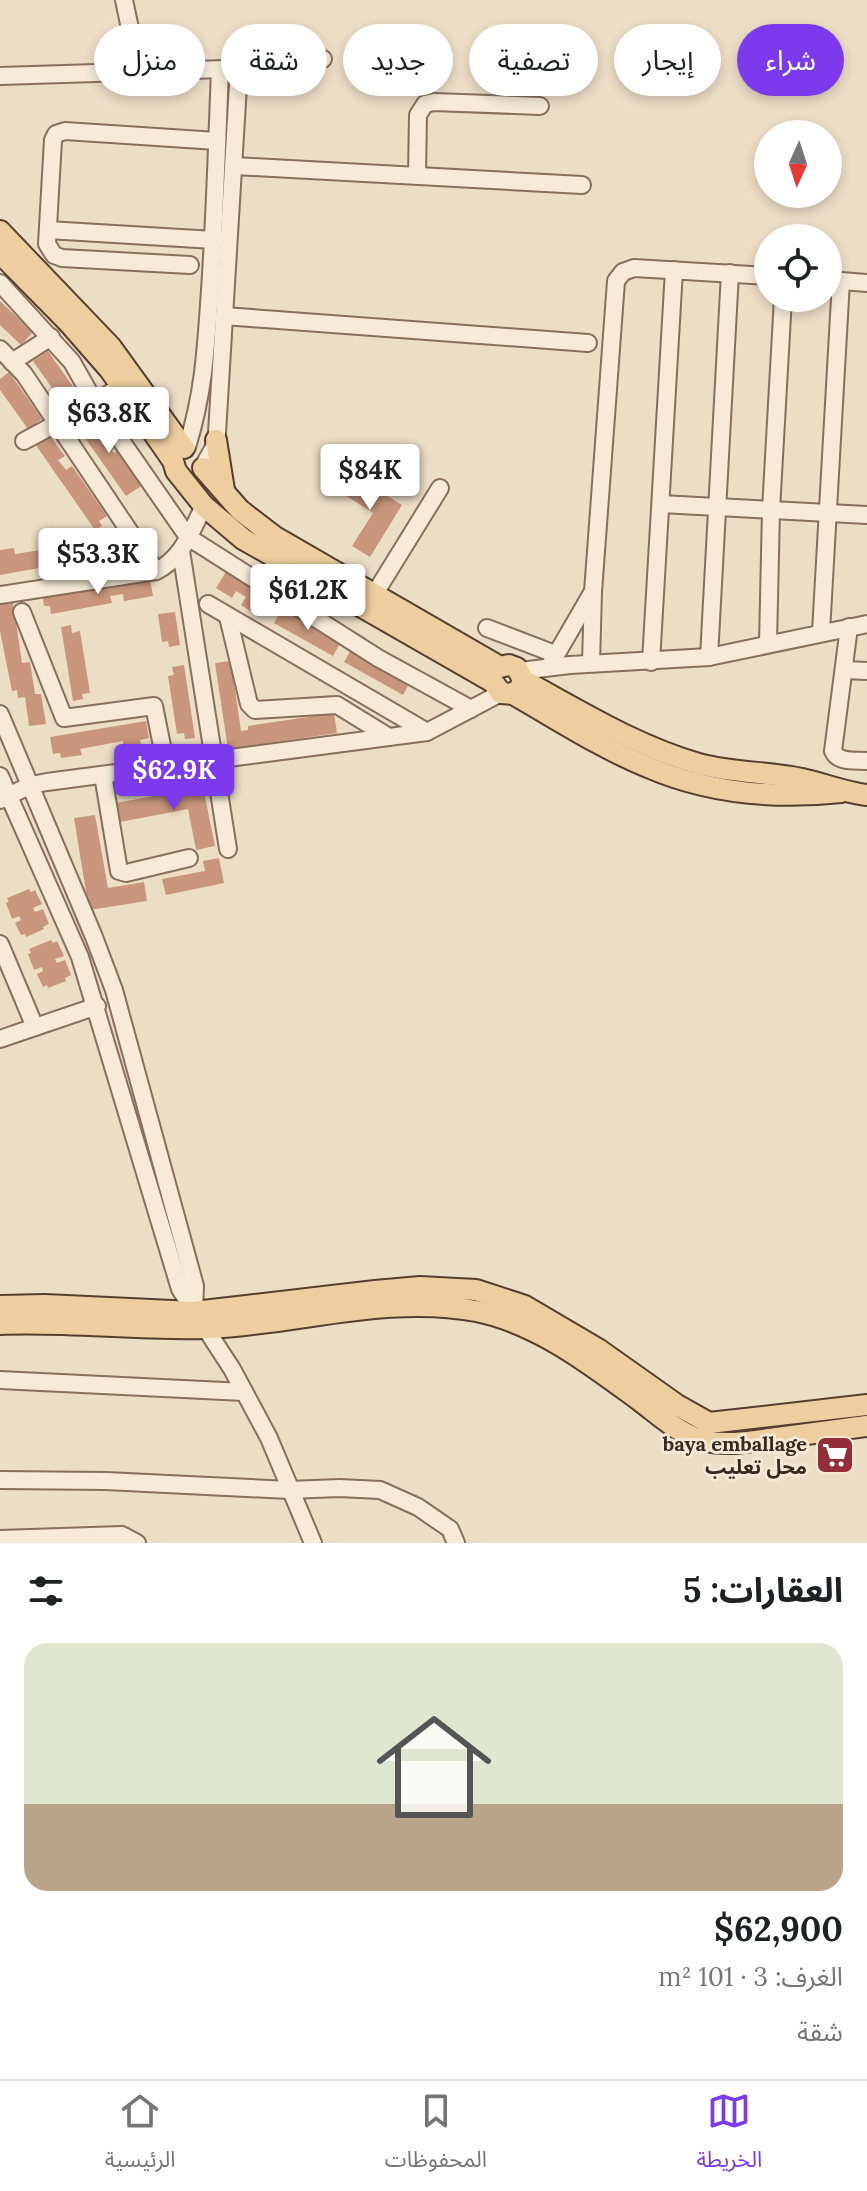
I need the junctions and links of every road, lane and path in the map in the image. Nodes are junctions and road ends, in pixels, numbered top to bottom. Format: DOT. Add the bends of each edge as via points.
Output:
graph roads {
  1 [pos="124,0"];
  2 [pos="129,24"];
  3 [pos="205,70"];
  4 [pos="220,70"];
  5 [pos="94,73"];
  6 [pos="0,76"];
  7 [pos="238,96"];
  8 [pos="540,106"];
  9 [pos="217,141"];
  10 [pos="235,166"];
  11 [pos="417,175"];
  12 [pos="582,185"];
  13 [pos="48,230"];
  14 [pos="0,231"];
  15 [pos="130,235"];
  16 [pos="214,240"];
  17 [pos="0,253"];
  18 [pos="129,262"];
  19 [pos="190,265"];
  20 [pos="674,270"];
  21 [pos="730,273"];
  22 [pos="754,275"];
  23 [pos="842,281"];
  24 [pos="0,283"];
  25 [pos="867,283"];
  26 [pos="782,312"];
  27 [pos="833,312"];
  28 [pos="224,316"];
  29 [pos="51,337"];
  30 [pos="588,343"];
  31 [pos="0,349"];
  32 [pos="12,362"];
  33 [pos="122,385"];
  34 [pos="95,403"];
  35 [pos="57,422"];
  36 [pos="216,440"];
  37 [pos="24,441"];
  38 [pos="181,458"];
  39 [pos="204,466"];
  40 [pos="440,488"];
  41 [pos="225,494"];
  42 [pos="661,504"];
  43 [pos="204,506"];
  44 [pos="717,507"];
  45 [pos="771,510"];
  46 [pos="827,513"];
  47 [pos="867,515"];
  48 [pos="185,544"];
  49 [pos="156,571"];
  50 [pos="593,592"];
  51 [pos="0,595"];
  52 [pos="374,595"];
  53 [pos="208,604"];
  54 [pos="22,612"];
  55 [pos="228,617"];
  56 [pos="867,624"];
  57 [pos="849,627"];
  58 [pos="487,628"];
  59 [pos="821,632"];
  60 [pos="768,643"];
  61 [pos="709,657"];
  62 [pos="552,661"];
  63 [pos="651,662"];
  64 [pos="591,663"];
  65 [pos="845,670"];
  66 [pos="867,671"];
  67 [pos="508,681"];
  68 [pos="471,709"];
  69 [pos="0,714"];
  70 [pos="427,732"];
  71 [pos="389,737"];
  72 [pos="214,761"];
  73 [pos="867,761"];
  74 [pos="166,766"];
  75 [pos="103,775"];
  76 [pos="0,776"];
  77 [pos="31,785"];
  78 [pos="867,795"];
  79 [pos="4,799"];
  80 [pos="228,849"];
  81 [pos="189,858"];
  82 [pos="0,944"];
  83 [pos="97,1006"];
  84 [pos="35,1027"];
  85 [pos="0,1039"];
  86 [pos="0,1306"];
  87 [pos="200,1320"];
  88 [pos="0,1324"];
  89 [pos="0,1380"];
  90 [pos="244,1392"];
  91 [pos="867,1405"];
  92 [pos="867,1426"];
  93 [pos="0,1480"];
  94 [pos="289,1490"];
  95 [pos="0,1539"];
  96 [pos="32,1541"];
  97 [pos="137,1543"];
  98 [pos="313,1543"];
  99 [pos="456,1543"];
  1 -- 2 [label="street"];
  3 -- 4 [label="street"];
  4 -- 9 [label="street"];
  5 -- 6 [label="street"];
  7 -- 10 [label="street"];
  8 -- 11 [label="street" via="425,104 418,115"];
  9 -- 13 [label="street" via="60,132 52,143"];
  9 -- 16 [label="street"];
  10 -- 11 [label="street"];
  10 -- 28 [label="street"];
  11 -- 12 [label="street"];
  13 -- 15 [label="street"];
  13 -- 18 [label="street" via="49,248 58,257"];
  14 -- 38 [label="main road" via="111,347"];
  15 -- 16 [label="street"];
  15 -- 18 [label="street"];
  16 -- 38 [label="street" via="203,385"];
  17 -- 33 [label="main road"];
  18 -- 19 [label="street"];
  20 -- 21 [label="street"];
  20 -- 42 [label="street"];
  20 -- 50 [label="street" via="634,268 616,281"];
  21 -- 22 [label="street"];
  21 -- 44 [label="street"];
  23 -- 25 [label="street"];
  24 -- 29 [label="street"];
  26 -- 45 [label="street"];
  27 -- 46 [label="street"];
  28 -- 30 [label="street"];
  28 -- 36 [label="street"];
  29 -- 32 [label="street"];
  29 -- 34 [label="street"];
  31 -- 32 [label="street"];
  32 -- 35 [label="street"];
  33 -- 34 [label="street"];
  33 -- 38 [label="main road"];
  34 -- 35 [label="street"];
  34 -- 48 [label="street"];
  35 -- 37 [label="street"];
  35 -- 49 [label="street"];
  36 -- 39 [label="street"];
  36 -- 41 [label="main road"];
  38 -- 39 [label="main road" via="188,478"];
  38 -- 43 [label="main road"];
  39 -- 41 [label="main road"];
  40 -- 52 [label="street"];
  41 -- 52 [label="main road" via="275,537"];
  42 -- 44 [label="street"];
  42 -- 63 [label="street"];
  43 -- 48 [label="street"];
  43 -- 67 [label="main road" via="261,551"];
  44 -- 45 [label="street"];
  44 -- 61 [label="street"];
  45 -- 46 [label="street"];
  45 -- 60 [label="street"];
  46 -- 47 [label="street"];
  46 -- 59 [label="street"];
  48 -- 49 [label="street" via="170,564"];
  48 -- 68 [label="street"];
  48 -- 72 [label="street"];
  49 -- 51 [label="street"];
  50 -- 62 [label="street"];
  50 -- 64 [label="street"];
  52 -- 67 [label="main road"];
  53 -- 55 [label="street"];
  54 -- 74 [label="street" via="64,718 154,706"];
  55 -- 70 [label="street"];
  55 -- 71 [label="street" via="249,704 255,710 337,705"];
  56 -- 57 [label="street"];
  57 -- 59 [label="street"];
  57 -- 65 [label="street"];
  58 -- 62 [label="street"];
  59 -- 60 [label="street"];
  60 -- 61 [label="street"];
  61 -- 63 [label="street"];
  62 -- 64 [label="street"];
  62 -- 67 [label="street"];
  63 -- 64 [label="street"];
  65 -- 66 [label="street"];
  65 -- 73 [label="street" via="834,754"];
  67 -- 68 [label="street"];
  67 -- 78 [label="main road" via="622,755 667,775 714,787 792,796"];
  68 -- 70 [label="street"];
  69 -- 77 [label="street"];
  70 -- 71 [label="street"];
  71 -- 72 [label="street"];
  72 -- 74 [label="street"];
  72 -- 80 [label="street"];
  74 -- 75 [label="street"];
  75 -- 77 [label="street"];
  75 -- 81 [label="street" via="119,871"];
  76 -- 79 [label="street"];
  77 -- 79 [label="street"];
  77 -- 87 [label="street" via="114,990"];
  79 -- 83 [label="street" via="80,957"];
  82 -- 84 [label="street"];
  83 -- 84 [label="street"];
  83 -- 87 [label="street" via="180,1289"];
  84 -- 85 [label="street"];
  86 -- 87 [label="main road" via="45,1305"];
  87 -- 88 [label="main road"];
  87 -- 90 [label="street"];
  87 -- 91 [label="main road" via="375,1291 476,1290 525,1306 709,1423"];
  87 -- 92 [label="main road" via="246,1325 391,1306 478,1311 574,1353 701,1440 727,1444"];
  89 -- 90 [label="street"];
  90 -- 94 [label="street"];
  93 -- 94 [label="street"];
  94 -- 98 [label="street"];
  94 -- 99 [label="street" via="380,1490 450,1529"];
  95 -- 96 [label="street"];
  96 -- 97 [label="street" via="122,1535"];
}
